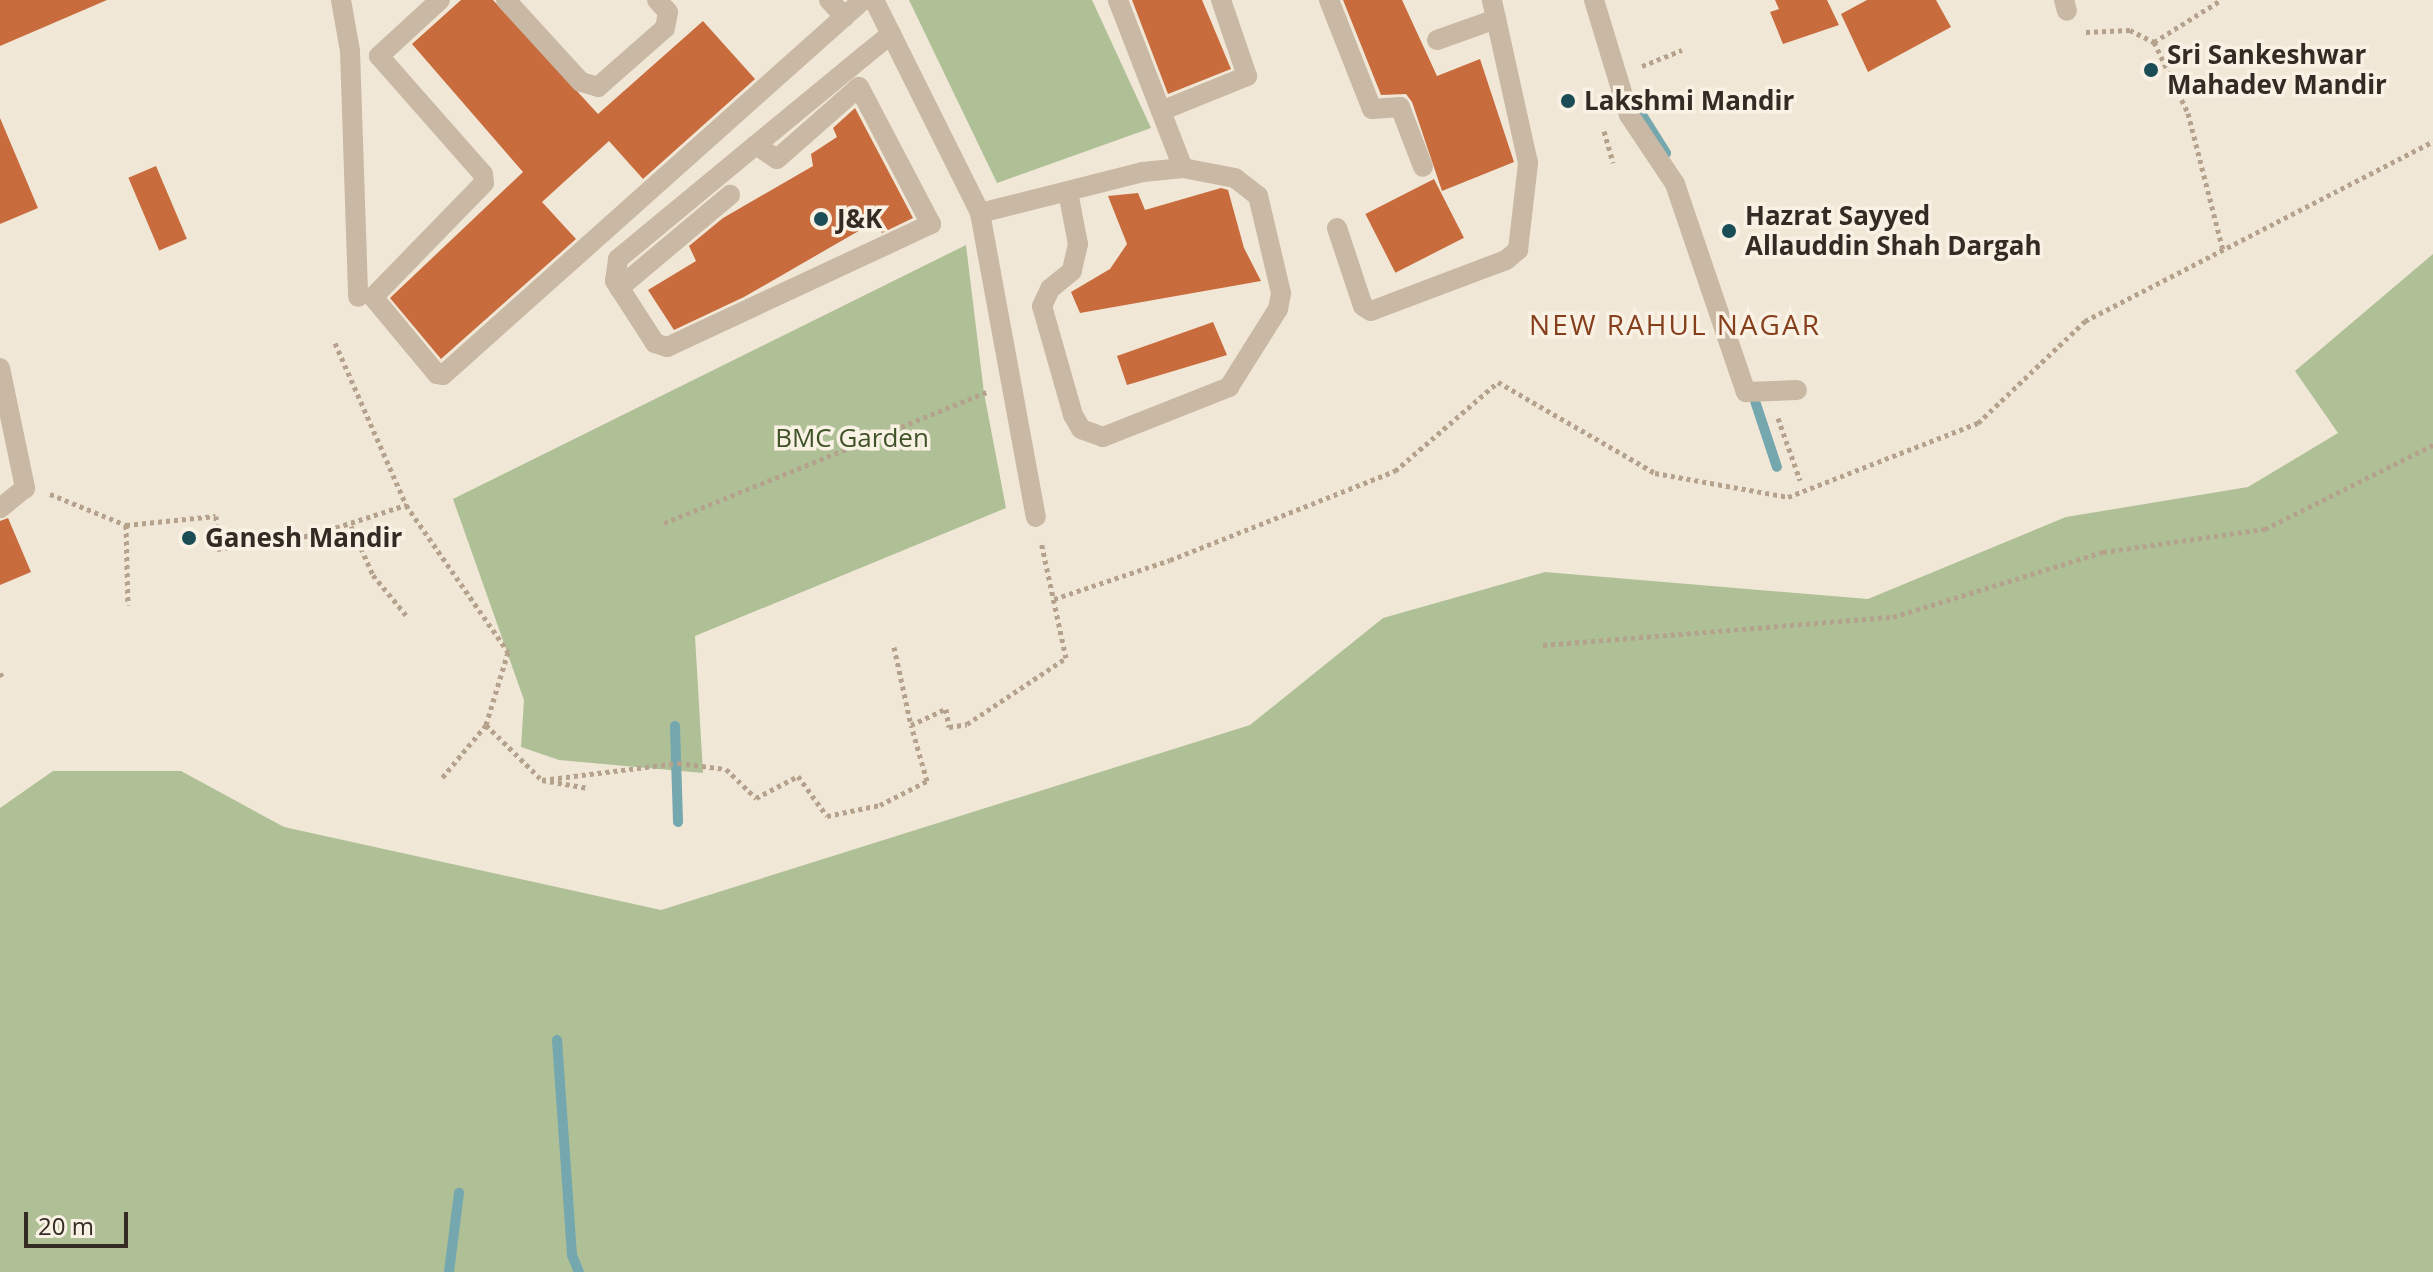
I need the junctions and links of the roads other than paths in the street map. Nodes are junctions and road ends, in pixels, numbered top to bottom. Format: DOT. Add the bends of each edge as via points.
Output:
graph roads {
  1 [pos="341,0"];
  2 [pos="440,0"];
  3 [pos="506,0"];
  4 [pos="657,0"];
  5 [pos="829,0"];
  6 [pos="863,0"];
  7 [pos="874,0"];
  8 [pos="1118,0"];
  9 [pos="1221,0"];
  10 [pos="1329,0"];
  11 [pos="1594,0"];
  12 [pos="1494,9"];
  13 [pos="845,17"];
  14 [pos="891,34"];
  15 [pos="1437,40"];
  16 [pos="1161,111"];
  17 [pos="756,145"];
  18 [pos="1423,167"];
  19 [pos="1183,168"];
  20 [pos="1068,192"];
  21 [pos="730,195"];
  22 [pos="980,213"];
  23 [pos="1337,228"];
  24 [pos="619,288"];
  25 [pos="358,297"];
  26 [pos="0,368"];
  27 [pos="1797,390"];
  28 [pos="0,508"];
  29 [pos="1036,517"];
  1 -- 25 [label="street" via="350,51"];
  2 -- 13 [label="street" via="379,56 483,174 484,183 373,297 443,375"];
  3 -- 4 [label="street" via="581,82 598,87 665,28 668,12"];
  5 -- 13 [label="street"];
  6 -- 13 [label="street"];
  7 -- 14 [label="street"];
  8 -- 16 [label="street"];
  9 -- 16 [label="street" via="1247,76"];
  10 -- 18 [label="street" via="1372,109 1400,107"];
  11 -- 27 [label="street" via="1629,115 1675,184 1746,392"];
  12 -- 15 [label="street"];
  12 -- 23 [label="street" via="1528,163 1518,250 1506,260 1371,311 1363,306"];
  14 -- 17 [label="street"];
  14 -- 22 [label="street"];
  16 -- 19 [label="street"];
  17 -- 24 [label="street" via="618,259 613,273"];
  17 -- 24 [label="street" via="777,159 859,87 931,224 667,347 655,343"];
  19 -- 20 [label="street" via="1143,172"];
  19 -- 20 [label="street" via="1235,178 1258,196 1281,293 1278,309 1229,387 1103,437 1081,429 1073,415 1042,306 1050,289 1072,271 1078,244"];
  20 -- 22 [label="street"];
  21 -- 24 [label="street"];
  22 -- 29 [label="street"];
  26 -- 28 [label="street" via="25,488"];
}
